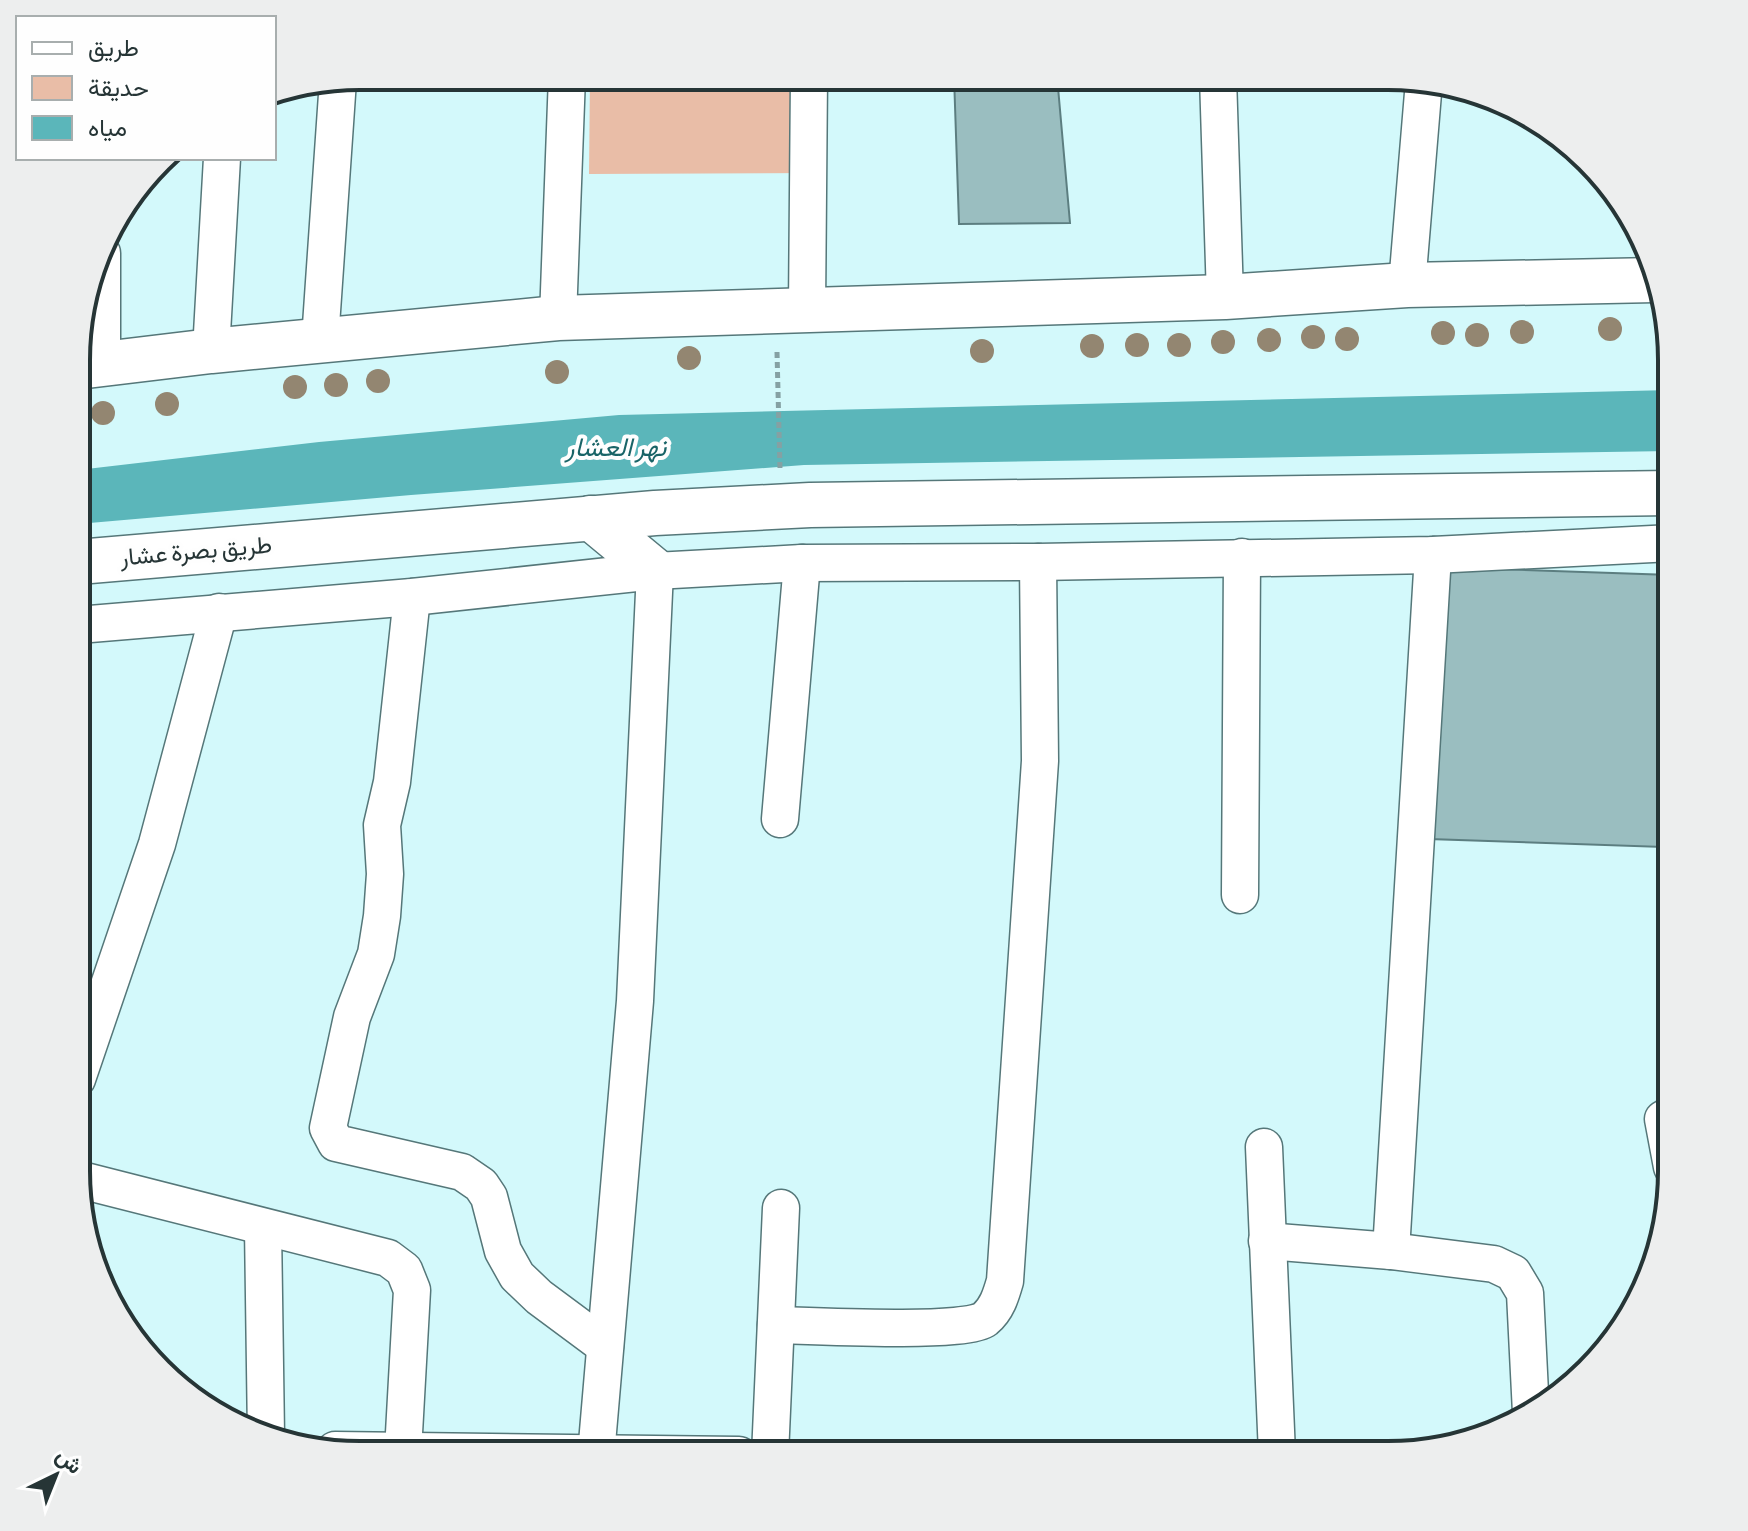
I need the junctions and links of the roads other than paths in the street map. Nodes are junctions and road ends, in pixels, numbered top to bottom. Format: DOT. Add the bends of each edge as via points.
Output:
graph roads {
  1 [pos="566,91"];
  2 [pos="809,91"];
  3 [pos="1218,91"];
  4 [pos="337,92"];
  5 [pos="1423,93"];
  6 [pos="222,160"];
  7 [pos="1646,280"];
  8 [pos="1407,285"];
  9 [pos="1225,297"];
  10 [pos="97,300"];
  11 [pos="807,309"];
  12 [pos="558,318"];
  13 [pos="320,340"];
  14 [pos="211,351"];
  15 [pos="90,366"];
  16 [pos="1657,473"];
  17 [pos="591,518"];
  18 [pos="1657,544"];
  19 [pos="1433,555"];
  20 [pos="1242,557"];
  21 [pos="90,561"];
  22 [pos="1038,562"];
  23 [pos="802,563"];
  24 [pos="655,571"];
  25 [pos="412,597"];
  26 [pos="219,612"];
  27 [pos="90,624"];
  28 [pos="780,819"];
  29 [pos="1240,895"];
  30 [pos="91,1038"];
  31 [pos="1264,1147"];
  32 [pos="91,1183"];
  33 [pos="781,1208"];
  34 [pos="263,1227"];
  35 [pos="1267,1241"];
  36 [pos="1391,1251"];
  37 [pos="776,1325"];
  38 [pos="605,1346"];
  39 [pos="1530,1399"];
  40 [pos="266,1423"];
  41 [pos="1276,1440"];
  42 [pos="404,1441"];
  43 [pos="597,1441"];
  44 [pos="771,1441"];
  1 -- 12 [label="street"];
  2 -- 11 [label="street"];
  3 -- 9 [label="street"];
  4 -- 13 [label="street"];
  5 -- 8 [label="street"];
  6 -- 14 [label="street"];
  7 -- 8 [label="main road"];
  8 -- 9 [label="main road"];
  9 -- 11 [label="main road"];
  10 -- 15 [label="street"];
  11 -- 12 [label="main road"];
  12 -- 13 [label="main road"];
  13 -- 14 [label="main road"];
  14 -- 15 [label="main road"];
  16 -- 17 [label="main road, طريق بصرة عشار"];
  17 -- 21 [label="main road, طريق بصرة عشار"];
  17 -- 24 [label="main road"];
  18 -- 19 [label="street"];
  19 -- 20 [label="street"];
  19 -- 36 [label="street"];
  20 -- 22 [label="street"];
  20 -- 29 [label="street"];
  22 -- 23 [label="street"];
  22 -- 37 [label="street" via="1040,761 1005,1281 997,1305 984,1321 950,1327"];
  23 -- 24 [label="street"];
  23 -- 28 [label="street"];
  24 -- 25 [label="street"];
  24 -- 38 [label="street" via="635,1001"];
  25 -- 26 [label="street"];
  25 -- 38 [label="street" via="392,782 382,825 385,874 376,954 352,1017 328,1128 336,1143 462,1172 481,1185 517,1276"];
  26 -- 27 [label="street"];
  26 -- 30 [label="street" via="157,844"];
  31 -- 35 [label="street"];
  32 -- 34 [label="street"];
  33 -- 37 [label="street"];
  34 -- 40 [label="street"];
  34 -- 42 [label="street" via="388,1258 404,1270 412,1290"];
  35 -- 36 [label="street"];
  35 -- 41 [label="street"];
  36 -- 39 [label="street" via="1494,1264 1513,1273 1525,1293"];
  37 -- 44 [label="street"];
  38 -- 43 [label="street"];
}
